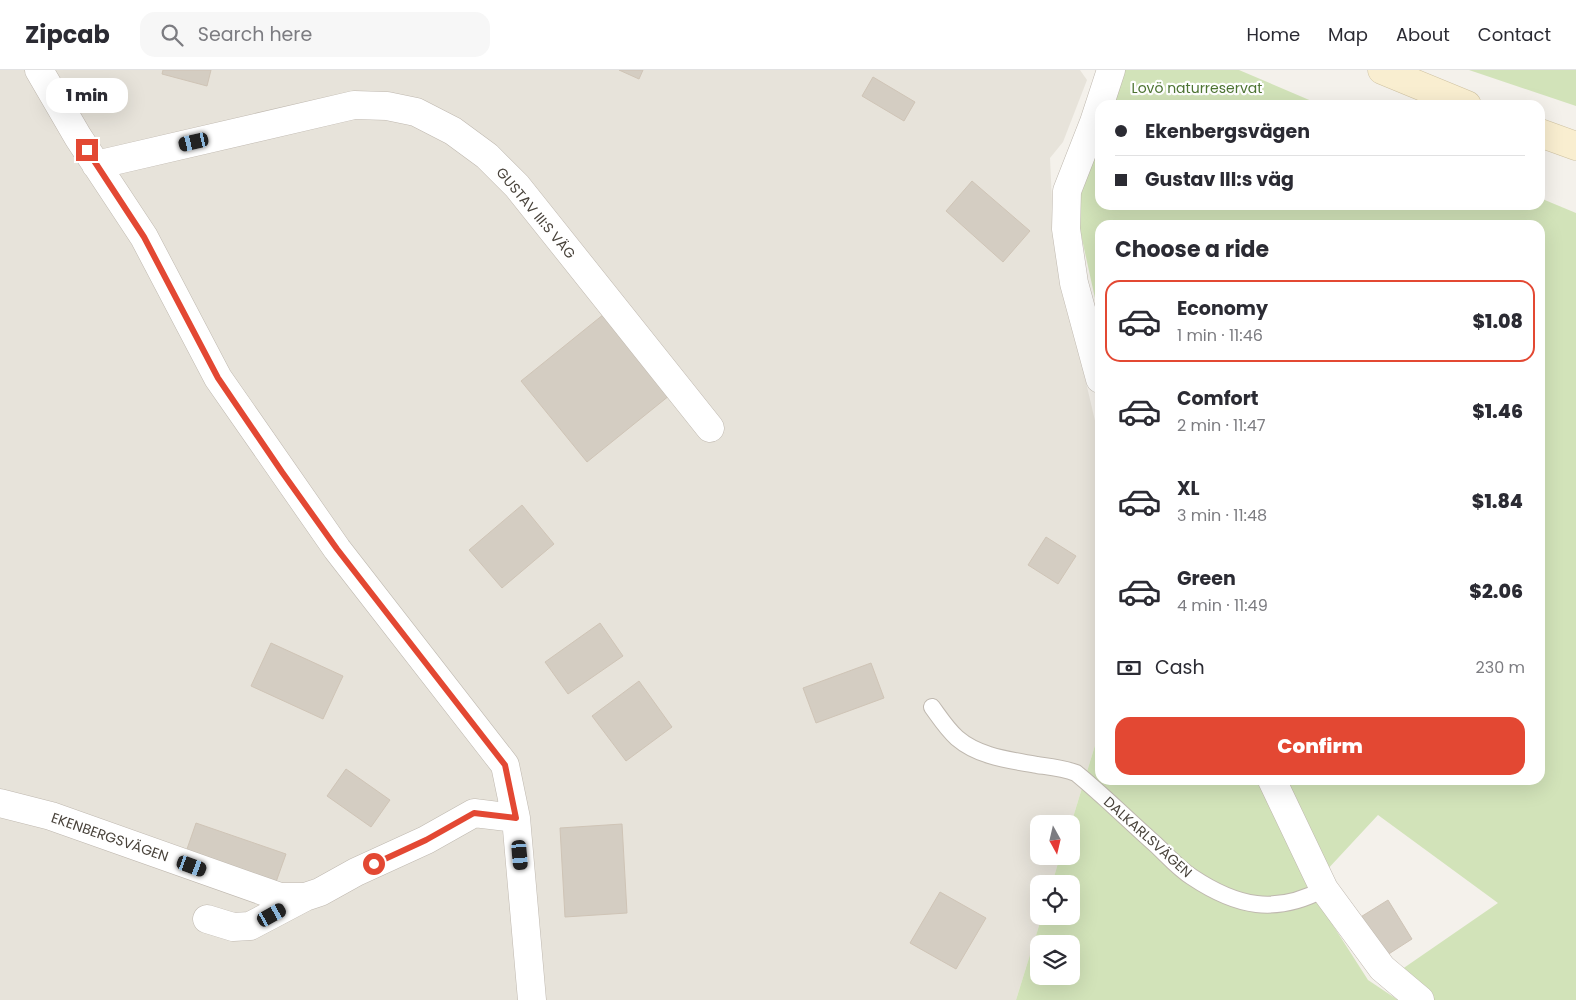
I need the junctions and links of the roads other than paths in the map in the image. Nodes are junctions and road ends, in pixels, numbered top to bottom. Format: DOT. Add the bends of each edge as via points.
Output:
graph roads {
  1 [pos="39,70"];
  2 [pos="1111,70"];
  3 [pos="1382,70"];
  4 [pos="1101,100"];
  5 [pos="1454,100"];
  6 [pos="1095,119"];
  7 [pos="1545,135"];
  8 [pos="1576,146"];
  9 [pos="96,164"];
  10 [pos="1095,361"];
  11 [pos="710,428"];
  12 [pos="932,707"];
  13 [pos="1274,785"];
  14 [pos="0,804"];
  15 [pos="516,818"];
  16 [pos="1324,889"];
  17 [pos="305,897"];
  18 [pos="207,919"];
  19 [pos="532,1000"];
  20 [pos="1420,1000"];
  1 -- 9 [label="street"];
  2 -- 4 [label="street"];
  3 -- 5 [label="main road"];
  6 -- 10 [label="street" via="1067,191 1066,229 1074,283"];
  7 -- 8 [label="main road"];
  9 -- 11 [label="street, GUSTAV III:S VÄG" via="354,105 387,106 416,112 453,131 487,156 516,186"];
  9 -- 15 [label="street" via="144,237 218,378 337,549 505,765"];
  12 -- 16 [label="lane, DALKARLSVÄGEN" via="953,734 978,752 1076,772 1190,876 1223,896 1247,904 1269,905 1309,897"];
  13 -- 16 [label="street"];
  14 -- 17 [label="street, EKENBERGSVÄGEN" via="51,816 280,897"];
  15 -- 17 [label="street, EKENBERGSVÄGEN" via="474,813 426,840"];
  15 -- 19 [label="street"];
  16 -- 20 [label="street" via="1382,968"];
  17 -- 18 [label="street, EKENBERGSVÄGEN" via="250,926 233,927"];
}
